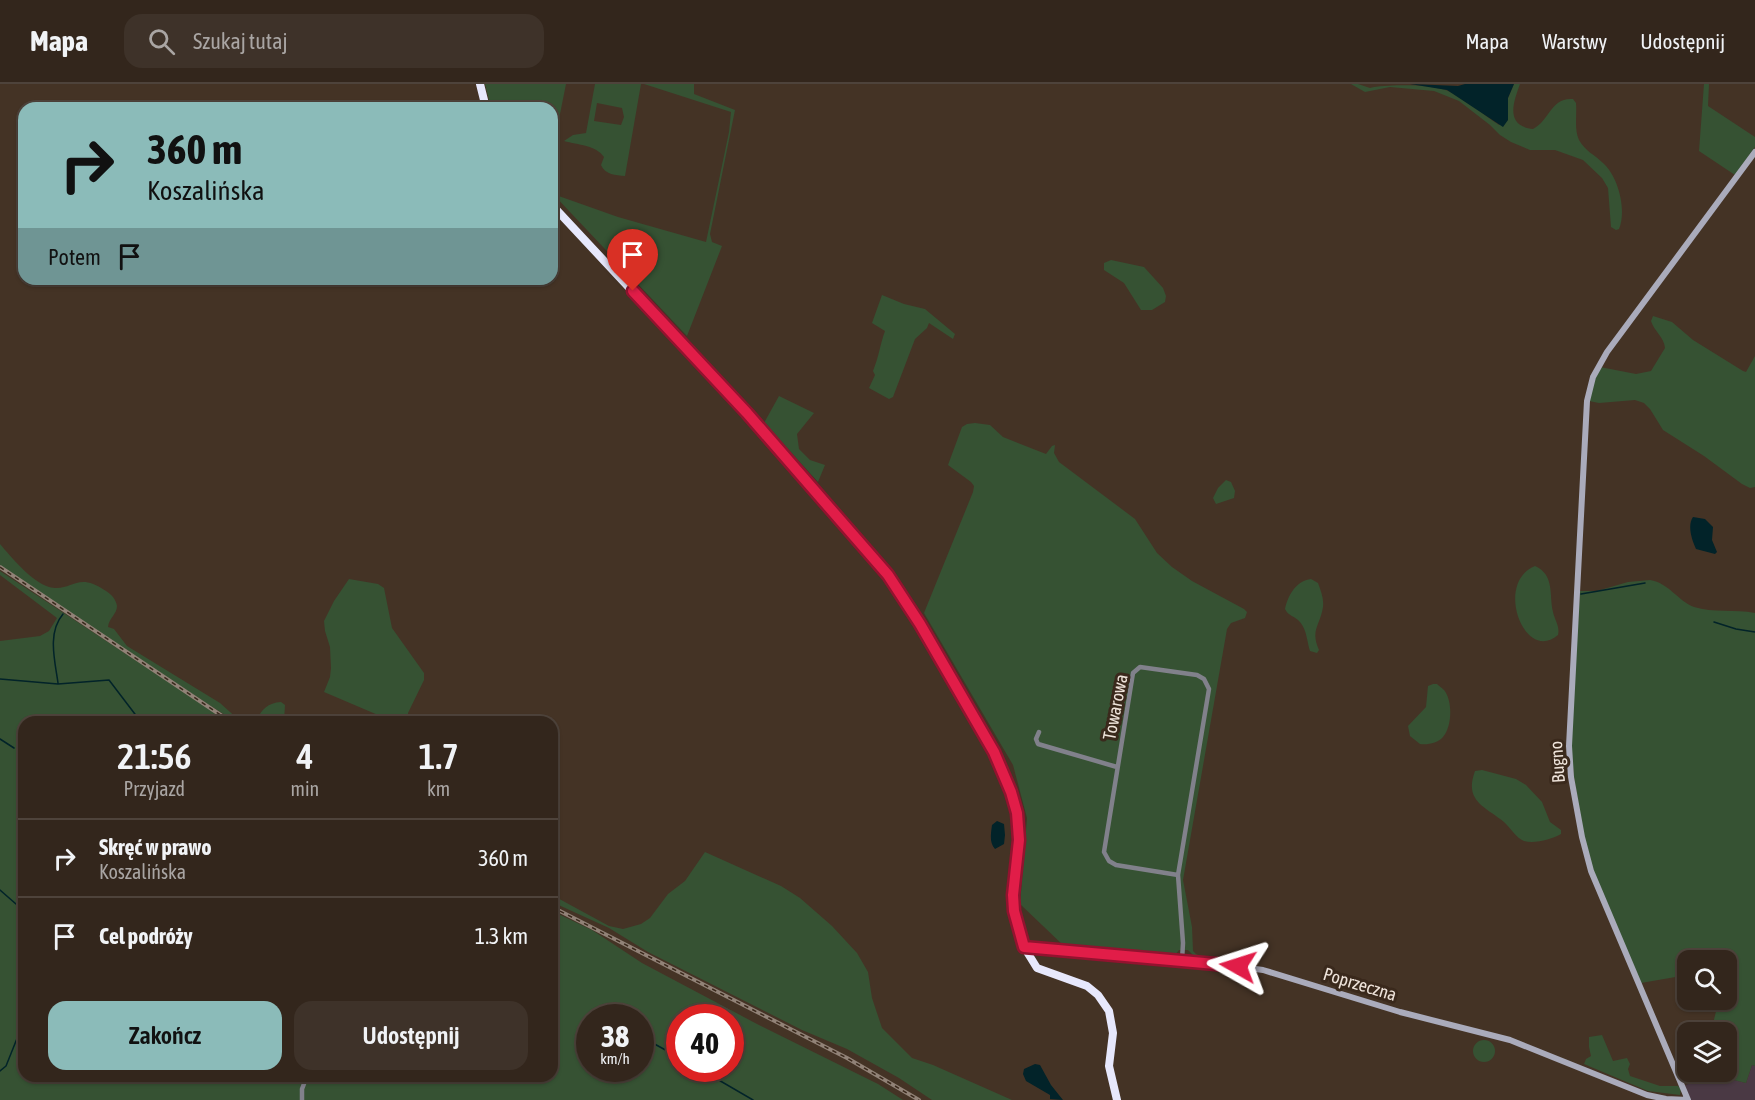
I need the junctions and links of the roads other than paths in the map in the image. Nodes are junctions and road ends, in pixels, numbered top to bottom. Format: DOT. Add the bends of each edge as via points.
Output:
graph roads {
  1 [pos="480,84"];
  2 [pos="484,102"];
  3 [pos="1755,152"];
  4 [pos="558,211"];
  5 [pos="1039,732"];
  6 [pos="1117,766"];
  7 [pos="1178,875"];
  8 [pos="1024,947"];
  9 [pos="1182,961"];
  10 [pos="305,1082"];
  11 [pos="302,1100"];
  12 [pos="1117,1100"];
  13 [pos="1677,1100"];
  14 [pos="1688,1100"];
  1 -- 2 [label="highway"];
  3 -- 14 [label="street, Bugno" via="1607,352 1593,377 1587,401 1569,726 1571,777 1591,872"];
  4 -- 8 [label="highway" via="747,413 902,594 994,752 1011,792 1019,840 1014,911"];
  5 -- 6 [label="street, Towarowa" via="1038,744"];
  6 -- 7 [label="street, Towarowa" via="1103,845 1106,858 1116,866"];
  6 -- 7 [label="street, Towarowa" via="1137,668 1197,675 1206,682 1209,696"];
  7 -- 9 [label="street"];
  8 -- 9 [label="street, Poprzeczna"];
  8 -- 12 [label="highway" via="1037,968 1087,986 1105,1003 1113,1033 1109,1066"];
  9 -- 13 [label="street, Poprzeczna" via="1279,974 1390,1009 1499,1037 1647,1095"];
  10 -- 11 [label="street"];
  13 -- 14 [label="street, Poprzeczna"];
}
